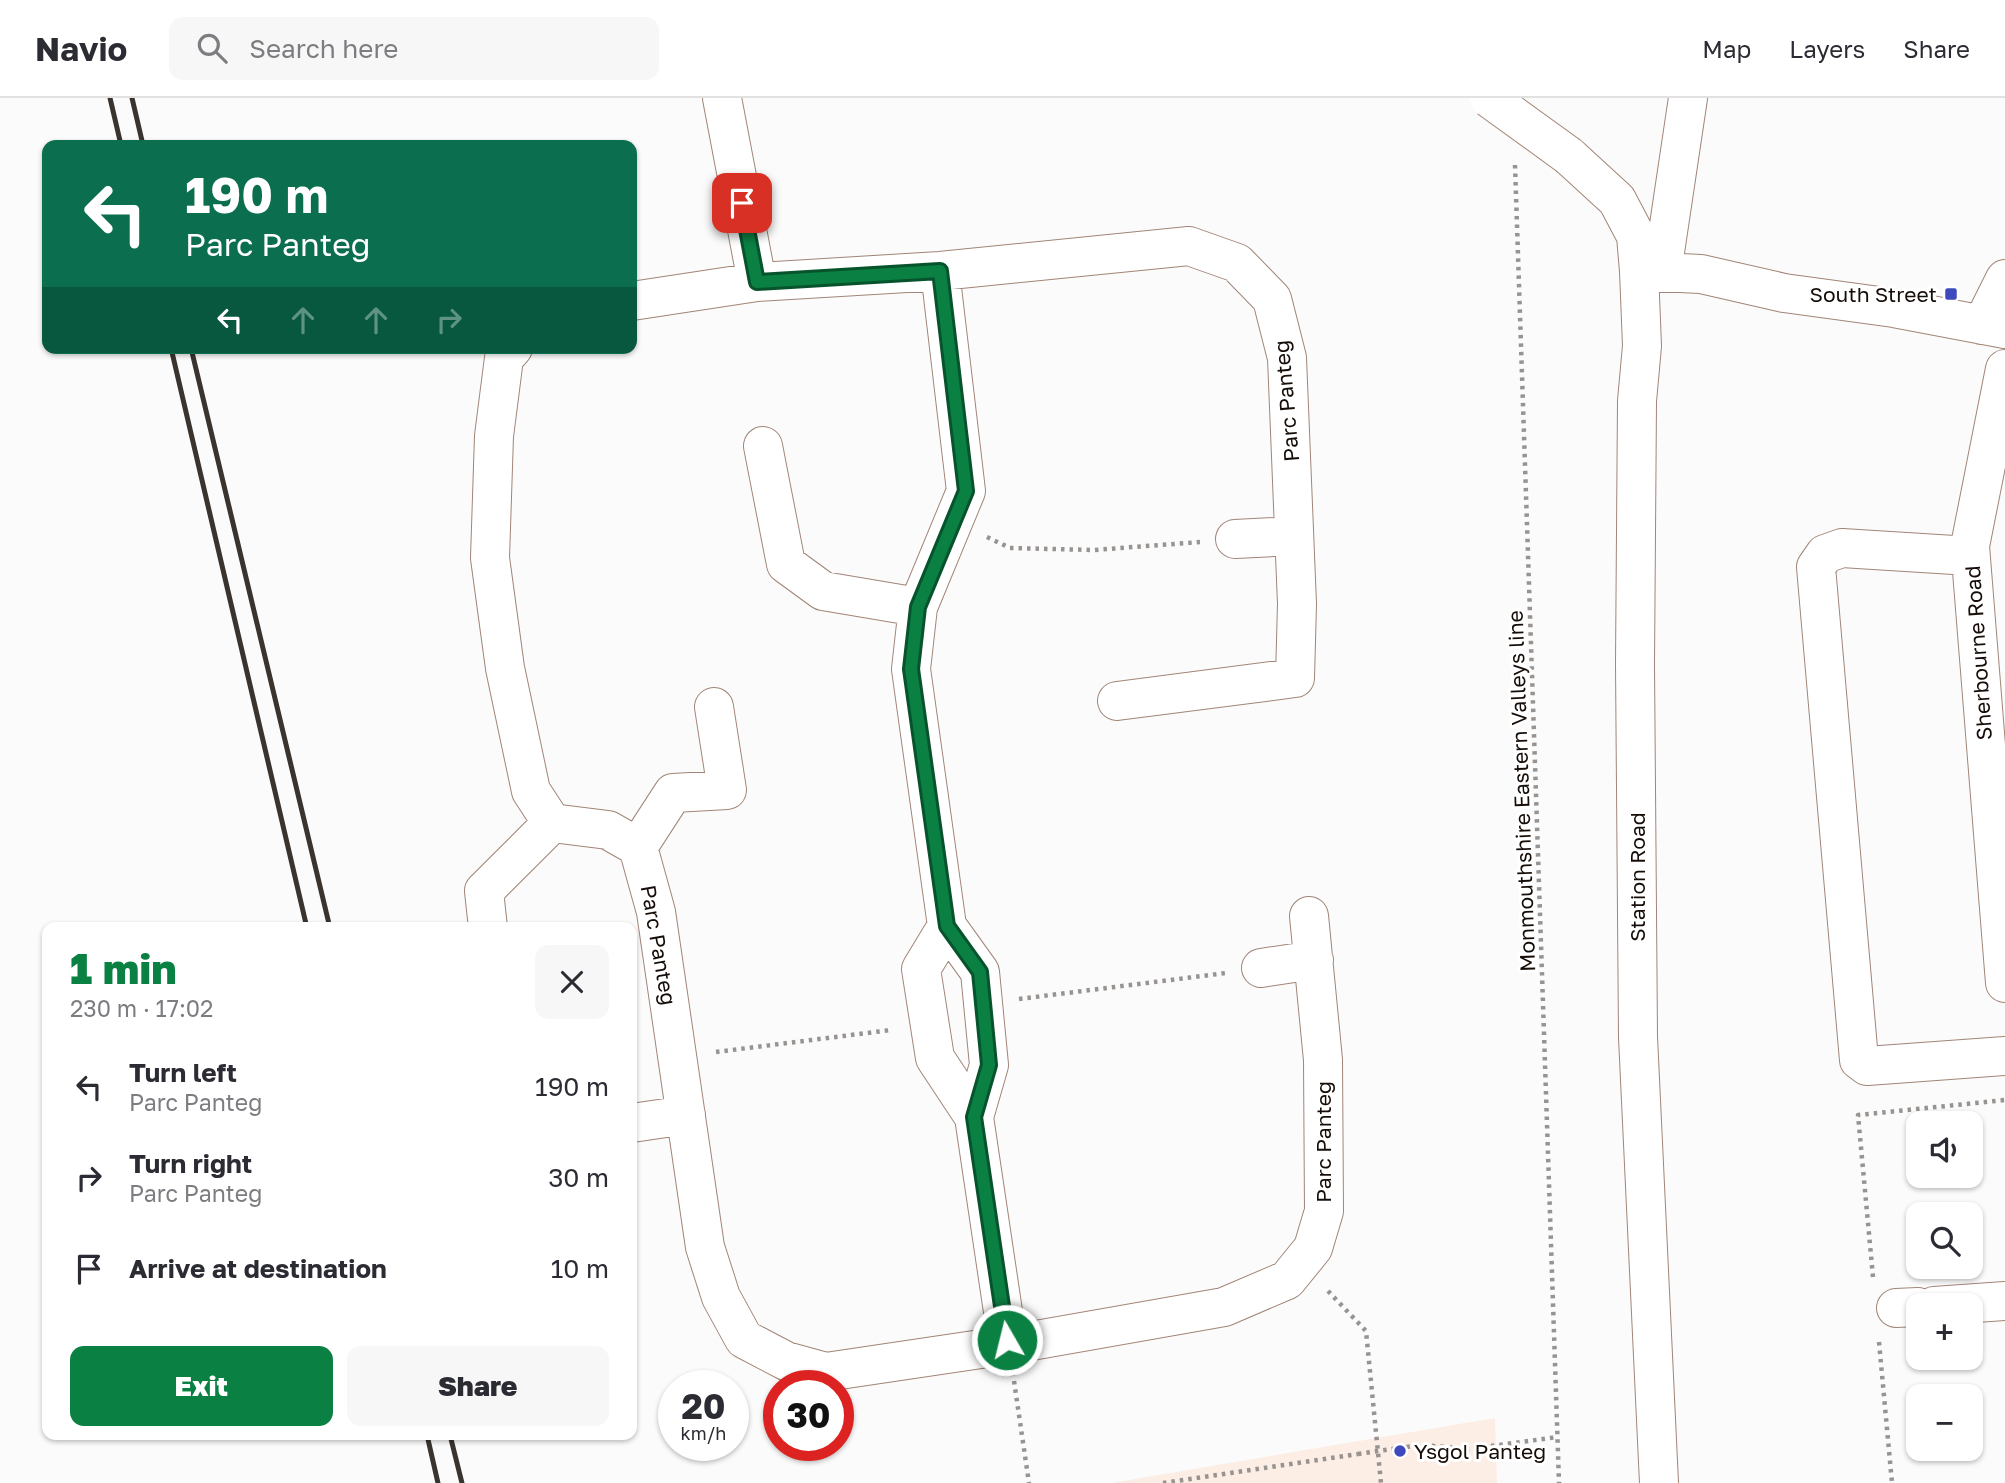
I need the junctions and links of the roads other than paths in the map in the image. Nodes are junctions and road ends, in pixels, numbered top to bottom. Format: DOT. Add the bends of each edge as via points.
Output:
graph roads {
  1 [pos="722,98"];
  2 [pos="1489,98"];
  3 [pos="1688,98"];
  4 [pos="940,271"];
  5 [pos="1651,271"];
  6 [pos="2005,279"];
  7 [pos="757,282"];
  8 [pos="637,300"];
  9 [pos="1994,327"];
  10 [pos="508,354"];
  11 [pos="2005,369"];
  12 [pos="763,446"];
  13 [pos="1294,536"];
  14 [pos="1235,539"];
  15 [pos="1982,547"];
  16 [pos="918,607"];
  17 [pos="1117,701"];
  18 [pos="714,707"];
  19 [pos="552,823"];
  20 [pos="638,848"];
  21 [pos="1309,916"];
  22 [pos="487,922"];
  23 [pos="947,926"];
  24 [pos="1314,960"];
  25 [pos="1261,968"];
  26 [pos="2005,983"];
  27 [pos="2005,1056"];
  28 [pos="686,1115"];
  29 [pos="974,1117"];
  30 [pos="637,1123"];
  31 [pos="2005,1301"];
  32 [pos="1983,1303"];
  33 [pos="1010,1354"];
  34 [pos="1659,1483"];
  1 -- 7 [label="street"];
  2 -- 5 [label="street, bridge" via="1569,156 1617,200"];
  3 -- 5 [label="street"];
  4 -- 7 [label="street, Parc Panteg"];
  4 -- 13 [label="street, Parc Panteg" via="1188,246 1237,263 1272,299 1287,358"];
  4 -- 16 [label="street" via="966,491"];
  5 -- 9 [label="street" via="1701,274 1784,293"];
  5 -- 34 [label="street, Station Road" via="1637,401 1635,664 1638,1037"];
  6 -- 9 [label="street"];
  7 -- 8 [label="street, Parc Panteg"];
  10 -- 19 [label="street" via="494,436 490,558 505,668 531,791"];
  11 -- 15 [label="street, Sherbourne Road"];
  12 -- 16 [label="street" via="786,564 823,591"];
  13 -- 14 [label="street"];
  13 -- 17 [label="street, Parc Panteg" via="1295,678"];
  15 -- 26 [label="street, Sherbourne Road"];
  15 -- 27 [label="street" via="1842,548 1825,554 1816,567 1859,1060 1867,1066"];
  16 -- 23 [label="street" via="911,669"];
  18 -- 20 [label="street" via="727,790 673,793"];
  19 -- 20 [label="street" via="608,830"];
  19 -- 22 [label="street" via="484,891"];
  20 -- 28 [label="street, Parc Panteg" via="656,912"];
  21 -- 24 [label="street, Parc Panteg"];
  23 -- 29 [label="street" via="980,972 989,1065"];
  23 -- 29 [label="street" via="921,969 935,1058"];
  24 -- 25 [label="street"];
  24 -- 33 [label="street, Parc Panteg" via="1323,1059 1324,1211 1313,1248 1287,1280 1224,1307"];
  28 -- 30 [label="street"];
  28 -- 33 [label="street, Parc Panteg" via="705,1247 721,1297 744,1339 786,1361 827,1372"];
  29 -- 33 [label="street"];
  31 -- 32 [label="street"];
}
